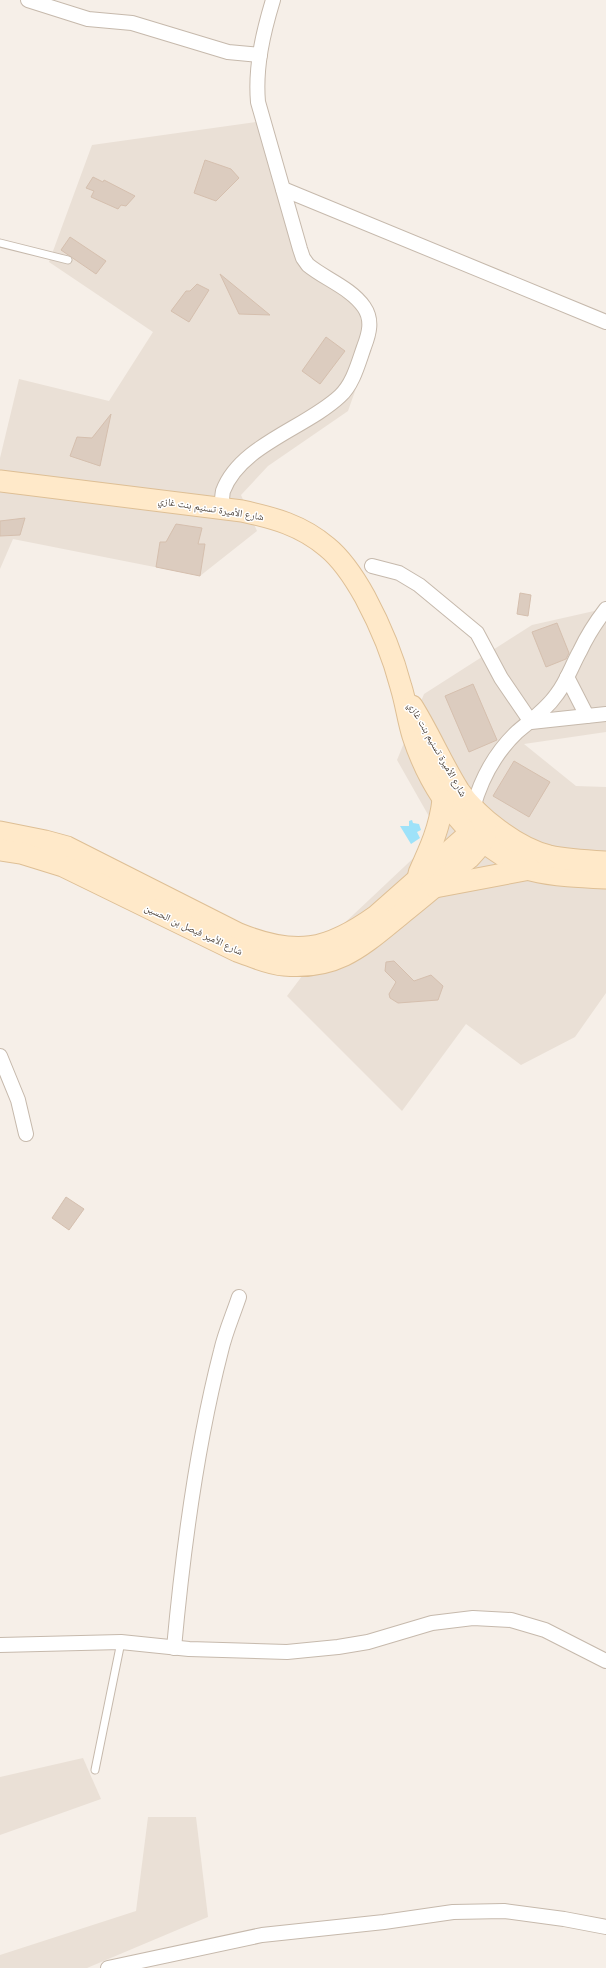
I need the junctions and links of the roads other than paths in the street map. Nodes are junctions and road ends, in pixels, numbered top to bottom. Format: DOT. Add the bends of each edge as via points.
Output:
graph roads {
  1 [pos="28,0"];
  2 [pos="273,0"];
  3 [pos="260,55"];
  4 [pos="283,189"];
  5 [pos="0,243"];
  6 [pos="68,260"];
  7 [pos="606,322"];
  8 [pos="0,481"];
  9 [pos="221,509"];
  10 [pos="372,566"];
  11 [pos="606,609"];
  12 [pos="567,677"];
  13 [pos="401,686"];
  14 [pos="606,714"];
  15 [pos="587,716"];
  16 [pos="531,722"];
  17 [pos="443,800"];
  18 [pos="473,808"];
  19 [pos="0,832"];
  20 [pos="485,833"];
  21 [pos="0,850"];
  22 [pos="606,862"];
  23 [pos="530,869"];
  24 [pos="606,878"];
  25 [pos="426,883"];
  26 [pos="0,1056"];
  27 [pos="26,1134"];
  28 [pos="239,1297"];
  29 [pos="121,1642"];
  30 [pos="0,1645"];
  31 [pos="174,1648"];
  32 [pos="606,1660"];
  33 [pos="95,1770"];
  34 [pos="606,1927"];
  35 [pos="108,1968"];
  1 -- 3 [label="street" via="88,19 132,23 228,52"];
  2 -- 3 [label="street"];
  3 -- 4 [label="street" via="258,102"];
  4 -- 7 [label="street"];
  4 -- 9 [label="street" via="303,258 317,272 364,306 368,314 369,334 351,382 345,390 330,404 244,461 230,478 223,492"];
  5 -- 6 [label="lane"];
  8 -- 9 [label="main road, شارع الأميرة تسنيم بنت غازي"];
  9 -- 13 [label="main road, شارع الأميرة تسنيم بنت غازي" via="279,519 313,538 335,555 353,577 376,617"];
  10 -- 16 [label="street" via="399,573 419,585 477,633 501,678"];
  11 -- 12 [label="street" via="588,636"];
  12 -- 15 [label="street"];
  12 -- 16 [label="street" via="553,699"];
  13 -- 17 [label="main road, شارع الأميرة تسنيم بنت غازي" via="413,736 424,765"];
  13 -- 18 [label="main road, شارع الأميرة تسنيم بنت غازي" via="454,782"];
  14 -- 15 [label="street"];
  15 -- 16 [label="street"];
  16 -- 18 [label="street" via="502,748 480,786"];
  17 -- 20 [label="main road, شارع الأميرة تسنيم بنت غازي"];
  17 -- 25 [label="main road"];
  18 -- 20 [label="main road, شارع الأميرة تسنيم بنت غازي"];
  19 -- 25 [label="main road, شارع الأمير فيصل بن الحسين" via="67,847 239,934 272,946 300,948 331,943"];
  20 -- 22 [label="main road, شارع الأميرة تسنيم بنت غازي" via="549,856"];
  20 -- 23 [label="main road, شارع الأميرة تسنيم بنت غازي" via="498,852"];
  20 -- 25 [label="main road, شارع الأمير فيصل بن الحسين"];
  21 -- 25 [label="main road, شارع الأمير فيصل بن الحسين" via="21,853 63,866 212,940 264,961 282,965 331,961 364,945"];
  23 -- 24 [label="main road, شارع الأميرة تسنيم بنت غازي"];
  23 -- 25 [label="main road"];
  26 -- 27 [label="street" via="18,1100"];
  28 -- 31 [label="street" via="221,1350 206,1418 182,1558"];
  29 -- 30 [label="street"];
  29 -- 31 [label="street"];
  29 -- 33 [label="lane"];
  31 -- 32 [label="street" via="286,1652 338,1647 368,1642 432,1623 473,1618 511,1620 545,1630"];
  34 -- 35 [label="street" via="504,1911 454,1912 262,1935"];
}
